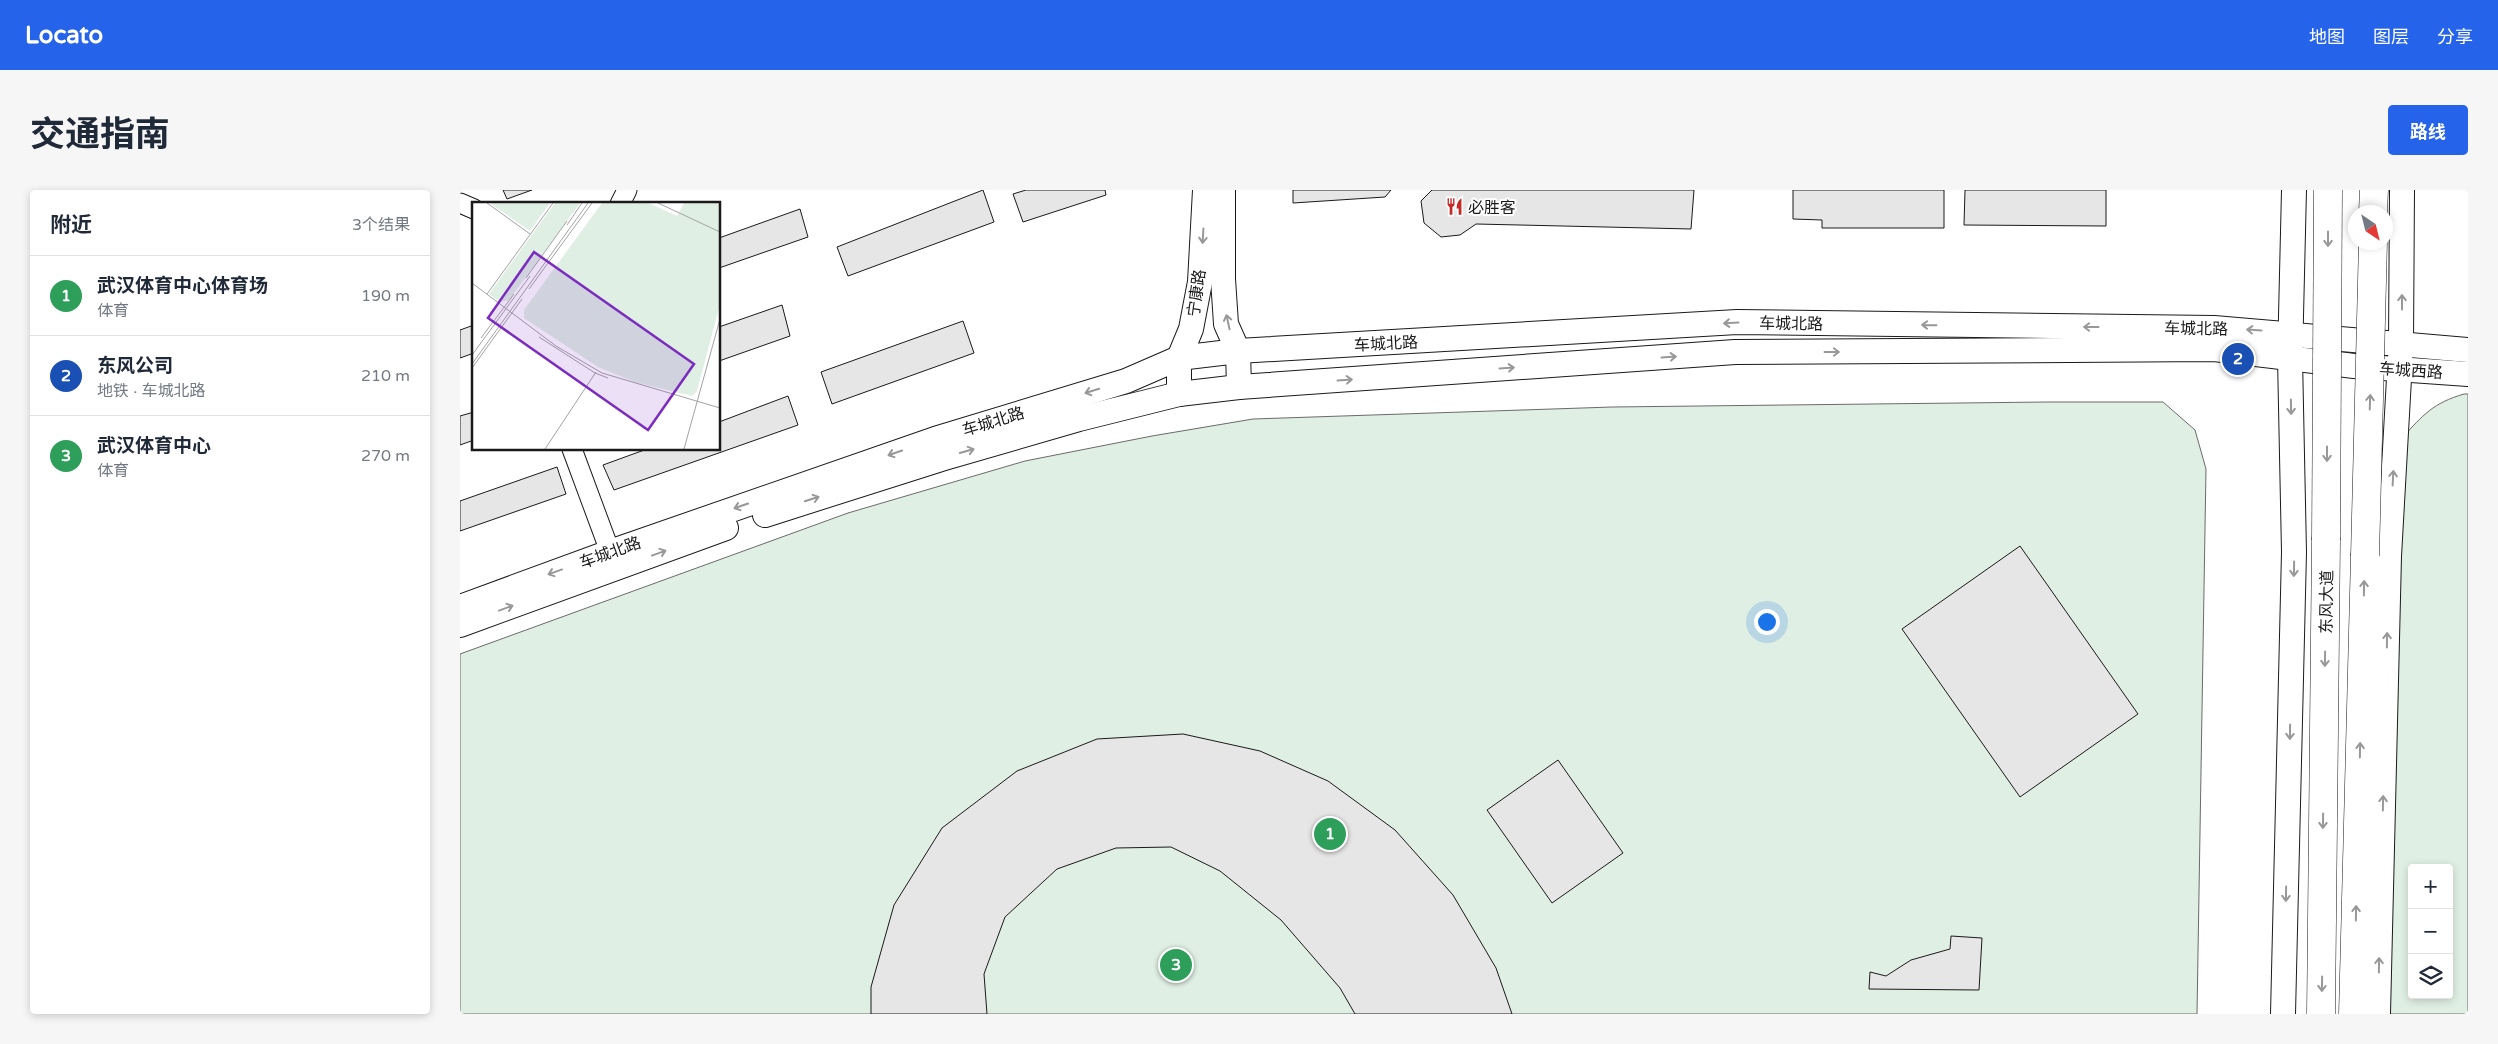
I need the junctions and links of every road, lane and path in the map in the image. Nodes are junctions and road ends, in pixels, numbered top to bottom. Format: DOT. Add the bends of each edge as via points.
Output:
graph roads {
  1 [pos="627,190"];
  2 [pos="1205,190"];
  3 [pos="1223,190"];
  4 [pos="2294,190"];
  5 [pos="2328,190"];
  6 [pos="2374,190"];
  7 [pos="2402,190"];
  8 [pos="621,202"];
  9 [pos="460,203"];
  10 [pos="2373,205"];
  11 [pos="472,208"];
  12 [pos="2373,250"];
  13 [pos="2292,333"];
  14 [pos="2354,338"];
  15 [pos="2401,343"];
  16 [pos="2468,350"];
  17 [pos="1238,351"];
  18 [pos="1179,358"];
  19 [pos="2290,358"];
  20 [pos="2354,366"];
  21 [pos="2399,368"];
  22 [pos="2468,374"];
  23 [pos="1239,387"];
  24 [pos="1179,394"];
  25 [pos="572,450"];
  26 [pos="613,560"];
  27 [pos="460,606"];
  28 [pos="460,625"];
  29 [pos="2283,1014"];
  30 [pos="2321,1014"];
  31 [pos="2353,1014"];
  32 [pos="2378,1014"];
  1 -- 8 [label="street"];
  2 -- 18 [label="main road, 宁康路, one-way" via="1196,307"];
  17 -- 3 [label="main road, one-way" via="1226,324"];
  4 -- 13 [label="main road"];
  5 -- 30 [label="highway, 东风大道, one-way, bridge"];
  6 -- 10 [label="highway"];
  15 -- 7 [label="main road, one-way"];
  9 -- 11 [label="street"];
  31 -- 12 [label="highway, one-way, bridge"];
  13 -- 14 [label="main road, 车城北路"];
  13 -- 17 [label="main road, 车城北路, one-way" via="2214,328 1737,322"];
  13 -- 19 [label="main road"];
  14 -- 15 [label="main road, 车城西路"];
  15 -- 16 [label="main road, 车城西路"];
  15 -- 21 [label="main road"];
  17 -- 18 [label="main road, 车城北路"];
  17 -- 23 [label="main road"];
  18 -- 24 [label="main road, 宁康路"];
  18 -- 26 [label="main road, 车城北路, one-way" via="1126,381 935,439"];
  19 -- 20 [label="main road, 车城北路"];
  23 -- 19 [label="main road, 车城北路, one-way" via="1735,352 2214,350"];
  19 -- 29 [label="main road, one-way" via="2294,552"];
  20 -- 21 [label="main road, 车城西路"];
  21 -- 22 [label="main road, 车城西路"];
  32 -- 21 [label="main road, one-way" via="2390,556"];
  23 -- 24 [label="main road, 车城北路"];
  26 -- 24 [label="main road, 车城北路, one-way" via="1079,418"];
  25 -- 26 [label="street"];
  26 -- 27 [label="main road, 车城北路, one-way"];
  28 -- 26 [label="main road, 车城北路, one-way"];
}
